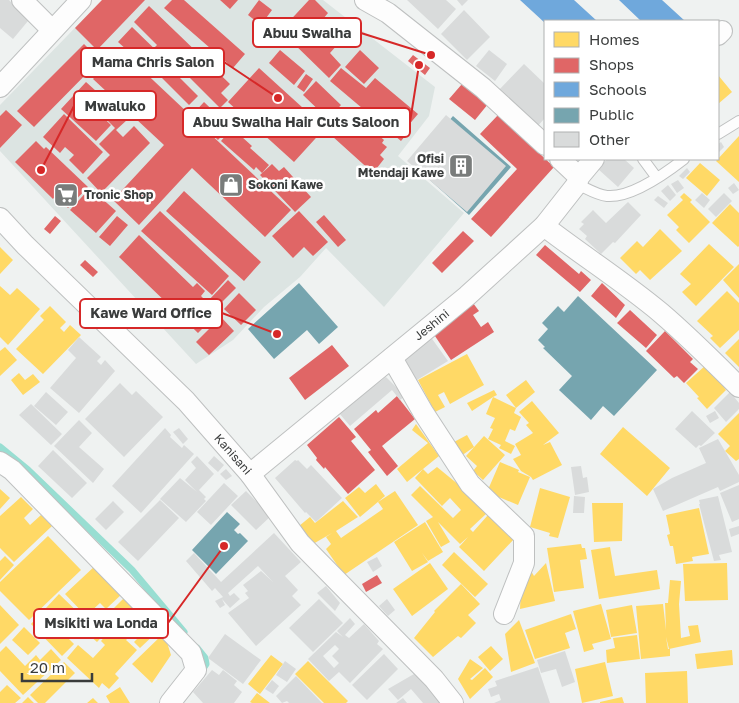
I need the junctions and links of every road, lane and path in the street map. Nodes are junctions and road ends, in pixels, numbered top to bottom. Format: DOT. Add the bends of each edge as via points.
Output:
graph roads {
  1 [pos="22,0"];
  2 [pos="81,0"];
  3 [pos="366,0"];
  4 [pos="390,6"];
  5 [pos="52,30"];
  6 [pos="0,87"];
  7 [pos="739,121"];
  8 [pos="719,133"];
  9 [pos="544,144"];
  10 [pos="561,160"];
  11 [pos="593,160"];
  12 [pos="644,160"];
  13 [pos="683,160"];
  14 [pos="658,178"];
  15 [pos="578,180"];
  16 [pos="0,218"];
  17 [pos="544,226"];
  18 [pos="392,358"];
  19 [pos="739,387"];
  20 [pos="0,462"];
  21 [pos="250,474"];
  22 [pos="504,614"];
  23 [pos="179,700"];
  24 [pos="454,703"];
  1 -- 5 [label="street"];
  2 -- 5 [label="street"];
  3 -- 4 [label="street"];
  4 -- 9 [label="street"];
  5 -- 6 [label="street"];
  7 -- 8 [label="lane"];
  10 -- 15 [label="street"];
  11 -- 15 [label="street, Jeshini"];
  12 -- 14 [label="lane"];
  13 -- 14 [label="lane"];
  14 -- 15 [label="lane" via="608,196"];
  15 -- 17 [label="street, Jeshini"];
  16 -- 21 [label="street, Kanisani" via="186,401"];
  17 -- 18 [label="street, Jeshini"];
  17 -- 19 [label="street" via="662,314"];
  18 -- 21 [label="street, Jeshini"];
  18 -- 22 [label="street" via="470,484 524,536 524,563"];
  20 -- 23 [label="street" via="12,470 191,653 196,670"];
  21 -- 24 [label="street, Kanisani" via="300,543"];
}
